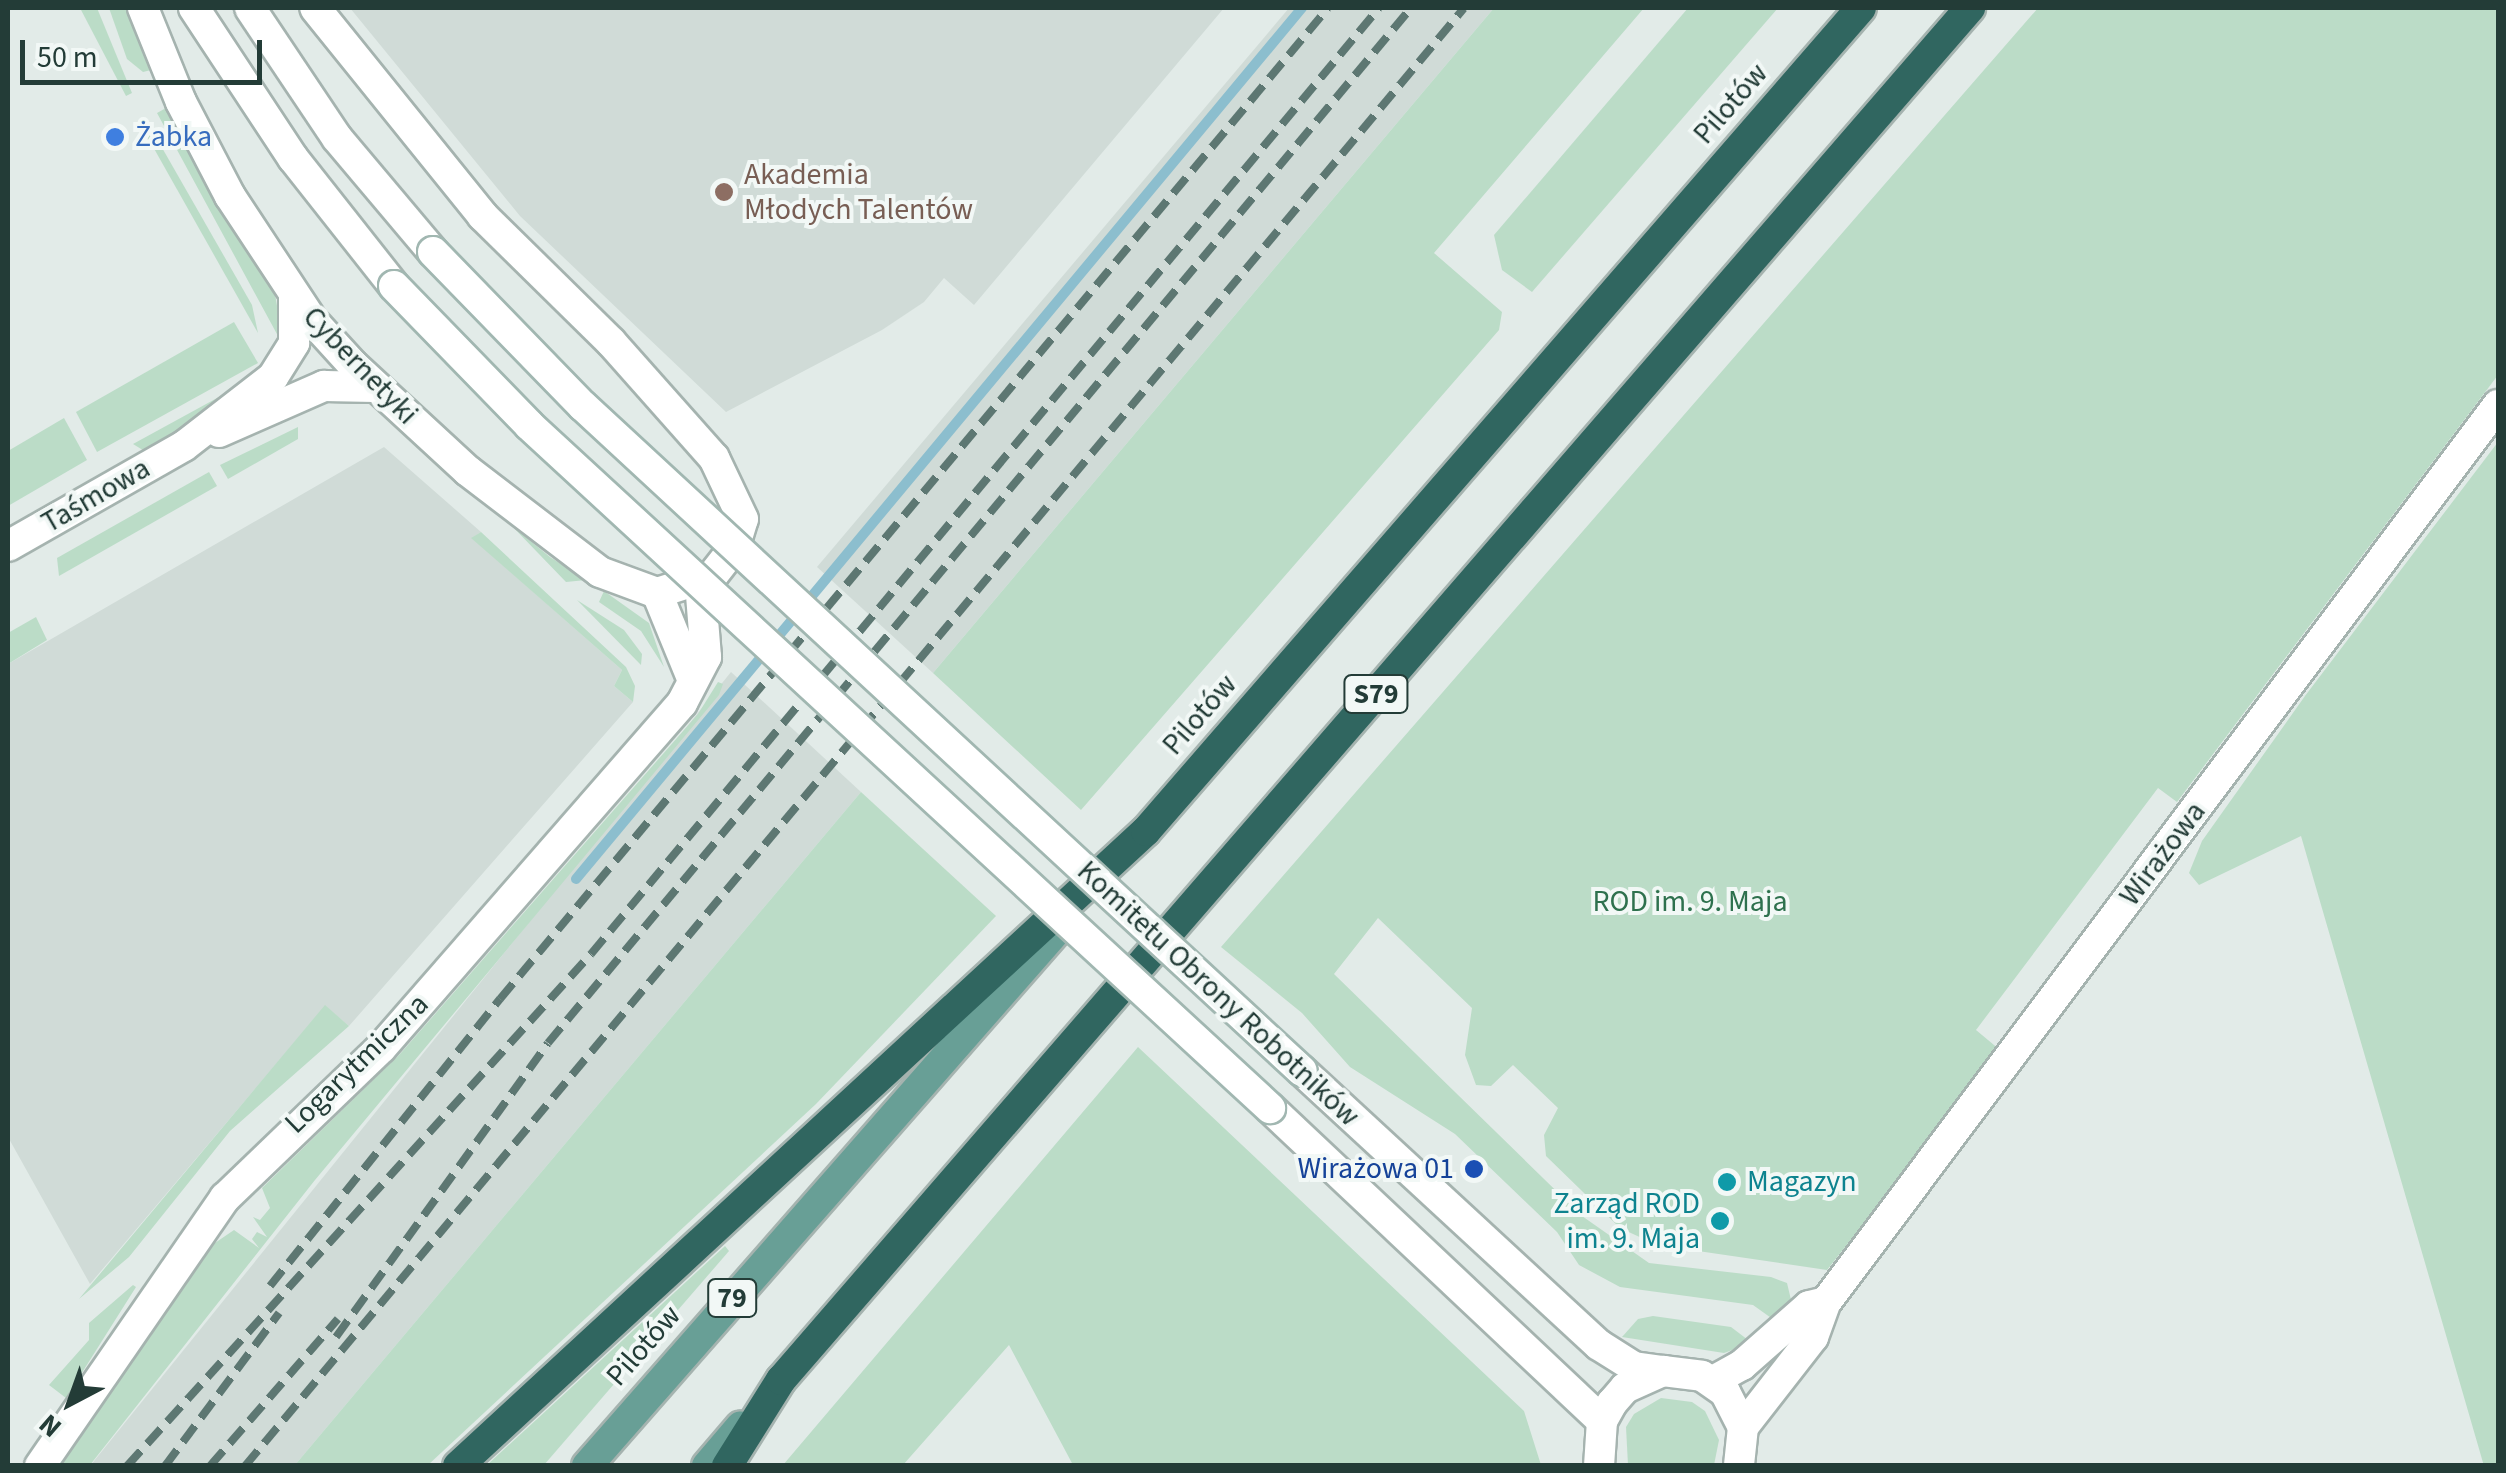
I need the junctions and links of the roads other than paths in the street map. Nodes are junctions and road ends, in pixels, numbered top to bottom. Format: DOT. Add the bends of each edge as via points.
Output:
graph roads {
  1 [pos="143,8"];
  2 [pos="194,8"];
  3 [pos="250,8"];
  4 [pos="315,8"];
  5 [pos="1861,8"];
  6 [pos="1970,8"];
  7 [pos="293,293"];
  8 [pos="375,387"];
  9 [pos="2498,406"];
  10 [pos="184,446"];
  11 [pos="8,546"];
  12 [pos="700,582"];
  13 [pos="658,593"];
  14 [pos="691,676"];
  15 [pos="1146,830"];
  16 [pos="1826,1302"];
  17 [pos="1663,1371"];
  18 [pos="781,1380"];
  19 [pos="1713,1382"];
  20 [pos="1602,1422"];
  21 [pos="1743,1427"];
  22 [pos="40,1466"];
  23 [pos="458,1466"];
  24 [pos="587,1466"];
  25 [pos="707,1466"];
  26 [pos="727,1466"];
  27 [pos="1599,1466"];
  28 [pos="1739,1466"];
  1 -- 7 [label="street, Cybernetyki" via="194,131"];
  2 -- 20 [label="street, Komitetu Obrony Robotników, bridge" via="293,158 394,286 530,425"];
  3 -- 17 [label="street, Komitetu Obrony Robotników, bridge" via="337,138 498,325 1599,1346 1634,1367"];
  4 -- 12 [label="street" via="482,216 714,458 742,508 734,548"];
  5 -- 15 [label="highway, Pilotów / S79"];
  6 -- 18 [label="highway, S79"];
  7 -- 8 [label="street, Cybernetyki"];
  7 -- 10 [label="street, Taśmowa" via="298,326 284,362"];
  8 -- 10 [label="street, Taśmowa" via="317,388"];
  8 -- 13 [label="street, Cybernetyki" via="536,527 600,572"];
  9 -- 16 [label="street, Wirażowa" via="1872,1250"];
  10 -- 11 [label="street, Taśmowa"];
  12 -- 13 [label="street"];
  12 -- 14 [label="street, Logarytmiczna" via="706,657"];
  13 -- 14 [label="street"];
  14 -- 22 [label="street, Logarytmiczna" via="663,728 406,1020 219,1206"];
  15 -- 23 [label="highway"];
  15 -- 24 [label="main road, Pilotów / 79"];
  16 -- 19 [label="street, Wirażowa" via="1809,1306"];
  16 -- 21 [label="street, Wirażowa" via="1813,1337"];
  17 -- 19 [label="street, Komitetu Obrony Robotników"];
  17 -- 20 [label="street" via="1625,1388"];
  18 -- 25 [label="main road"];
  18 -- 26 [label="highway"];
  19 -- 21 [label="street"];
  20 -- 27 [label="street"];
  21 -- 28 [label="street"];
}
